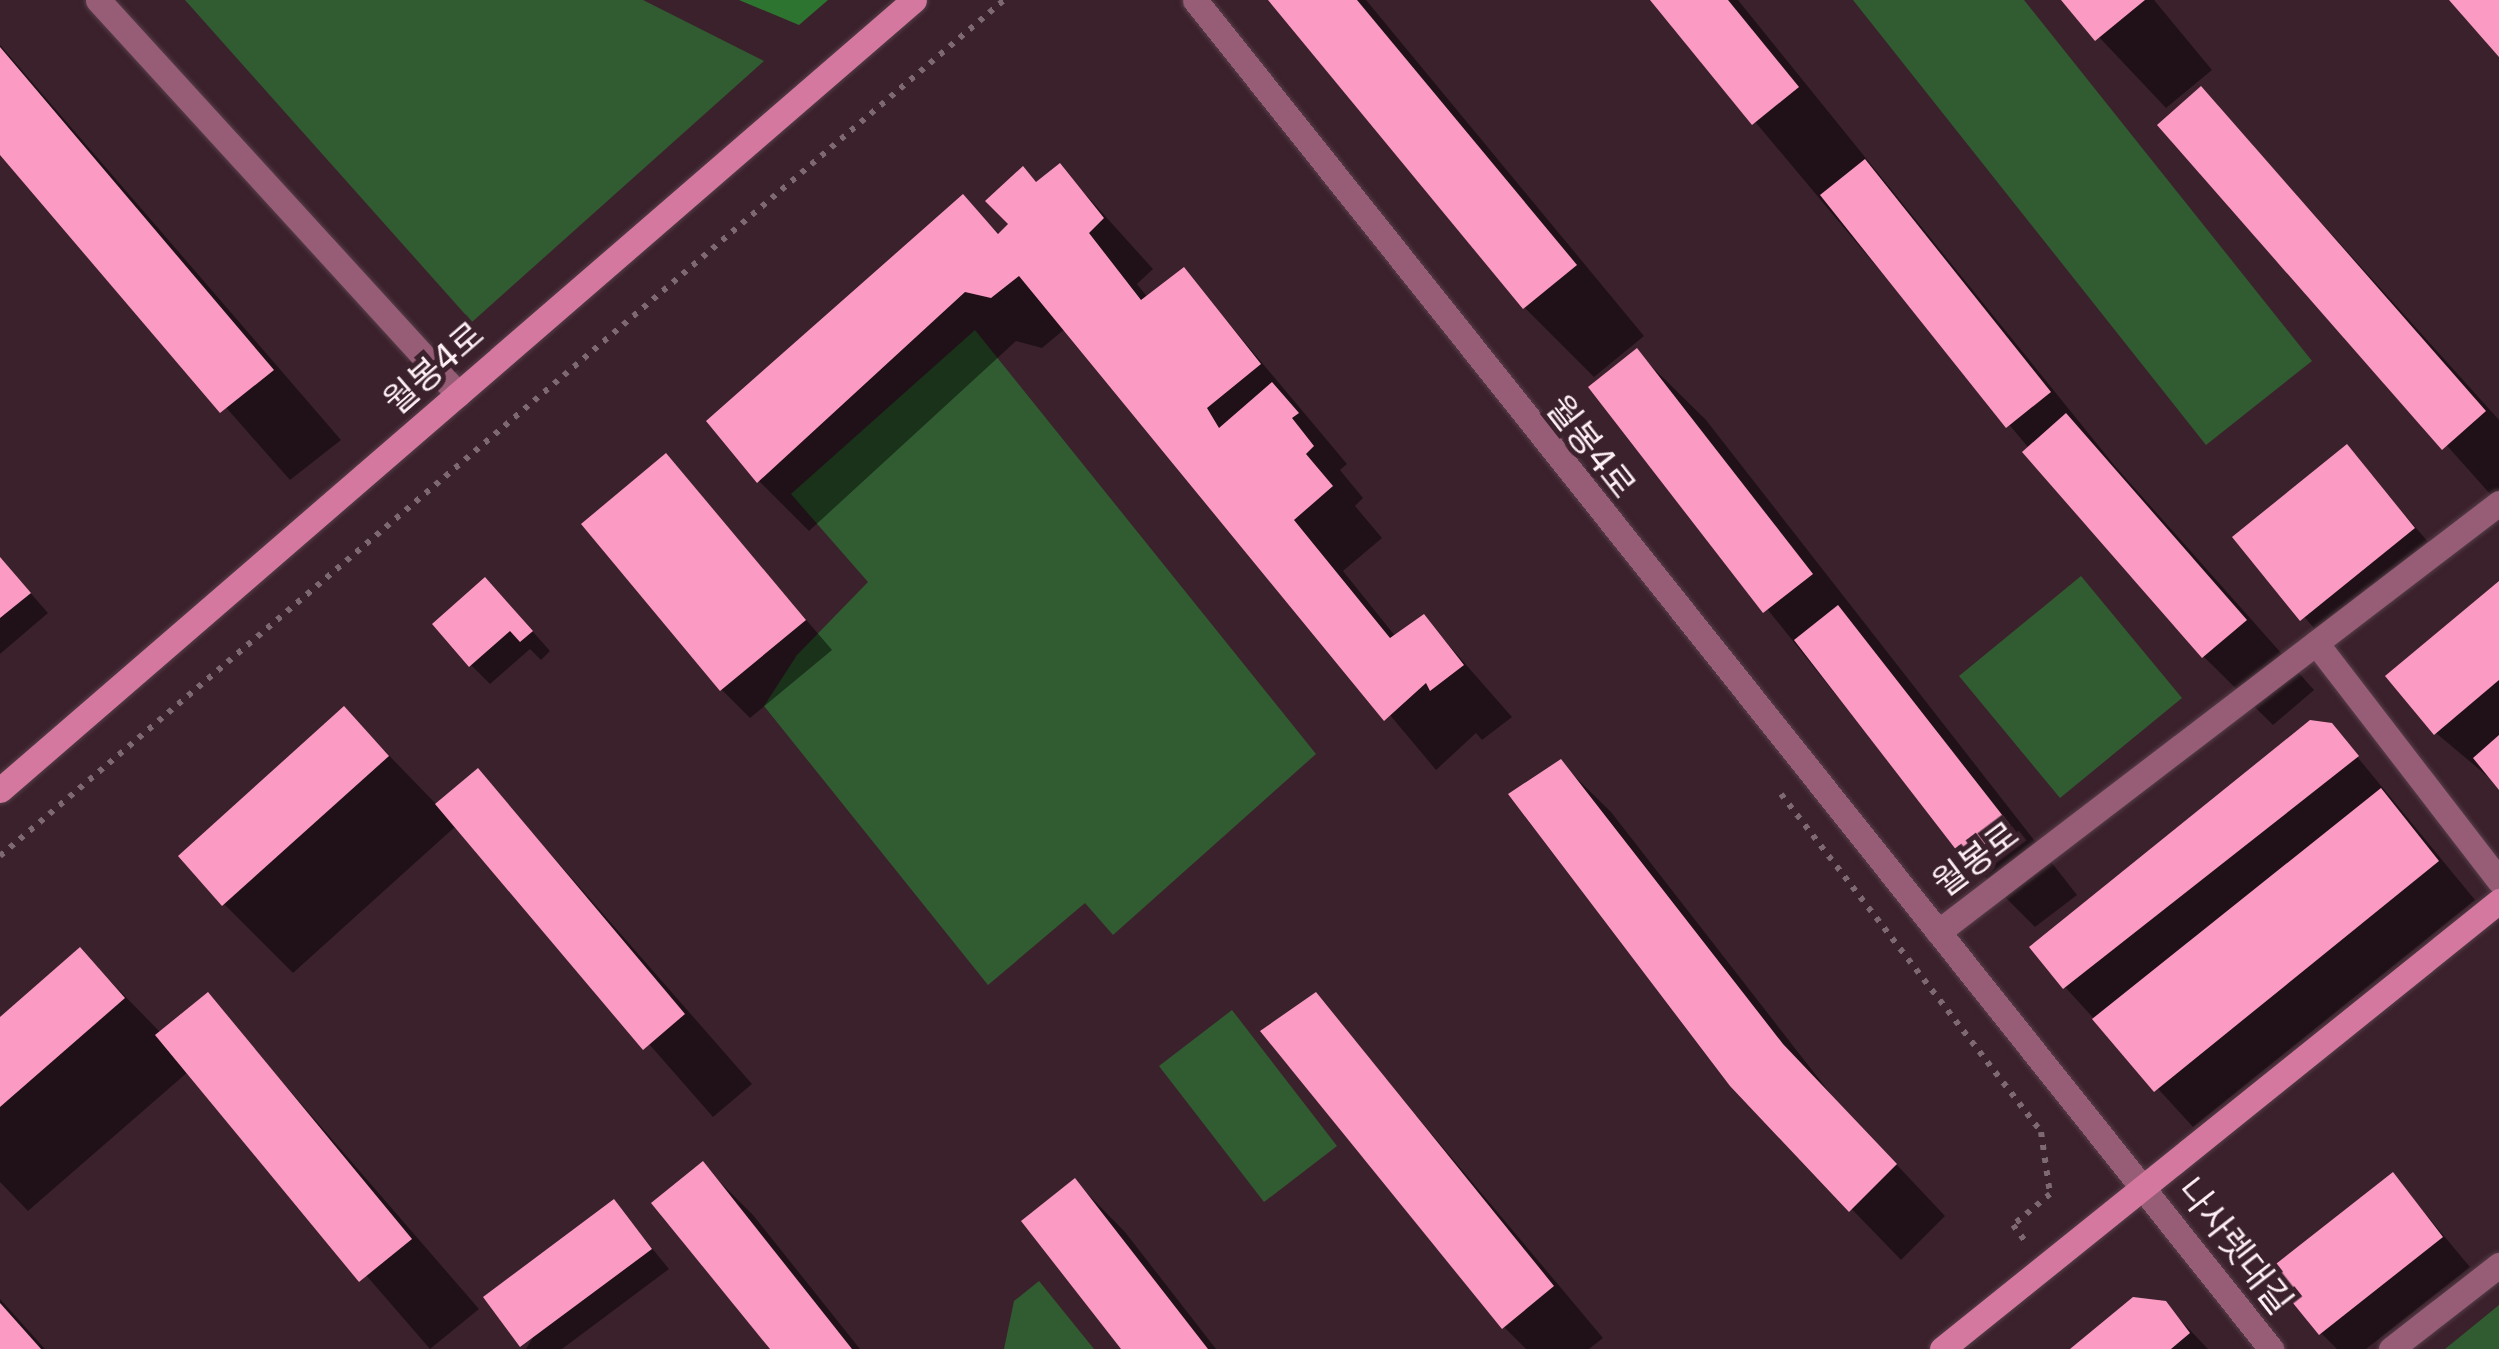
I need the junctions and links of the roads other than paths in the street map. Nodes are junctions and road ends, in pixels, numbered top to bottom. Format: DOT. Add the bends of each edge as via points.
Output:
graph roads {
  1 [pos="98,0"];
  2 [pos="914,0"];
  3 [pos="1195,0"];
  4 [pos="458,394"];
  5 [pos="2499,503"];
  6 [pos="2316,643"];
  7 [pos="0,790"];
  8 [pos="2499,881"];
  9 [pos="2499,901"];
  10 [pos="1938,932"];
  11 [pos="2144,1186"];
  12 [pos="2499,1265"];
  13 [pos="1942,1349"];
  14 [pos="2272,1349"];
  15 [pos="2391,1349"];
  1 -- 4 [label="street"];
  2 -- 4 [label="street, 월봉4로"];
  3 -- 10 [label="street, 월봉4로"];
  4 -- 7 [label="street, 월봉4로"];
  5 -- 6 [label="street, 월봉로"];
  6 -- 8 [label="street"];
  6 -- 10 [label="street, 월봉로"];
  9 -- 11 [label="street"];
  10 -- 11 [label="street, 월봉로"];
  11 -- 13 [label="street"];
  11 -- 14 [label="street, 나사렛대길"];
  12 -- 15 [label="street"];
}
